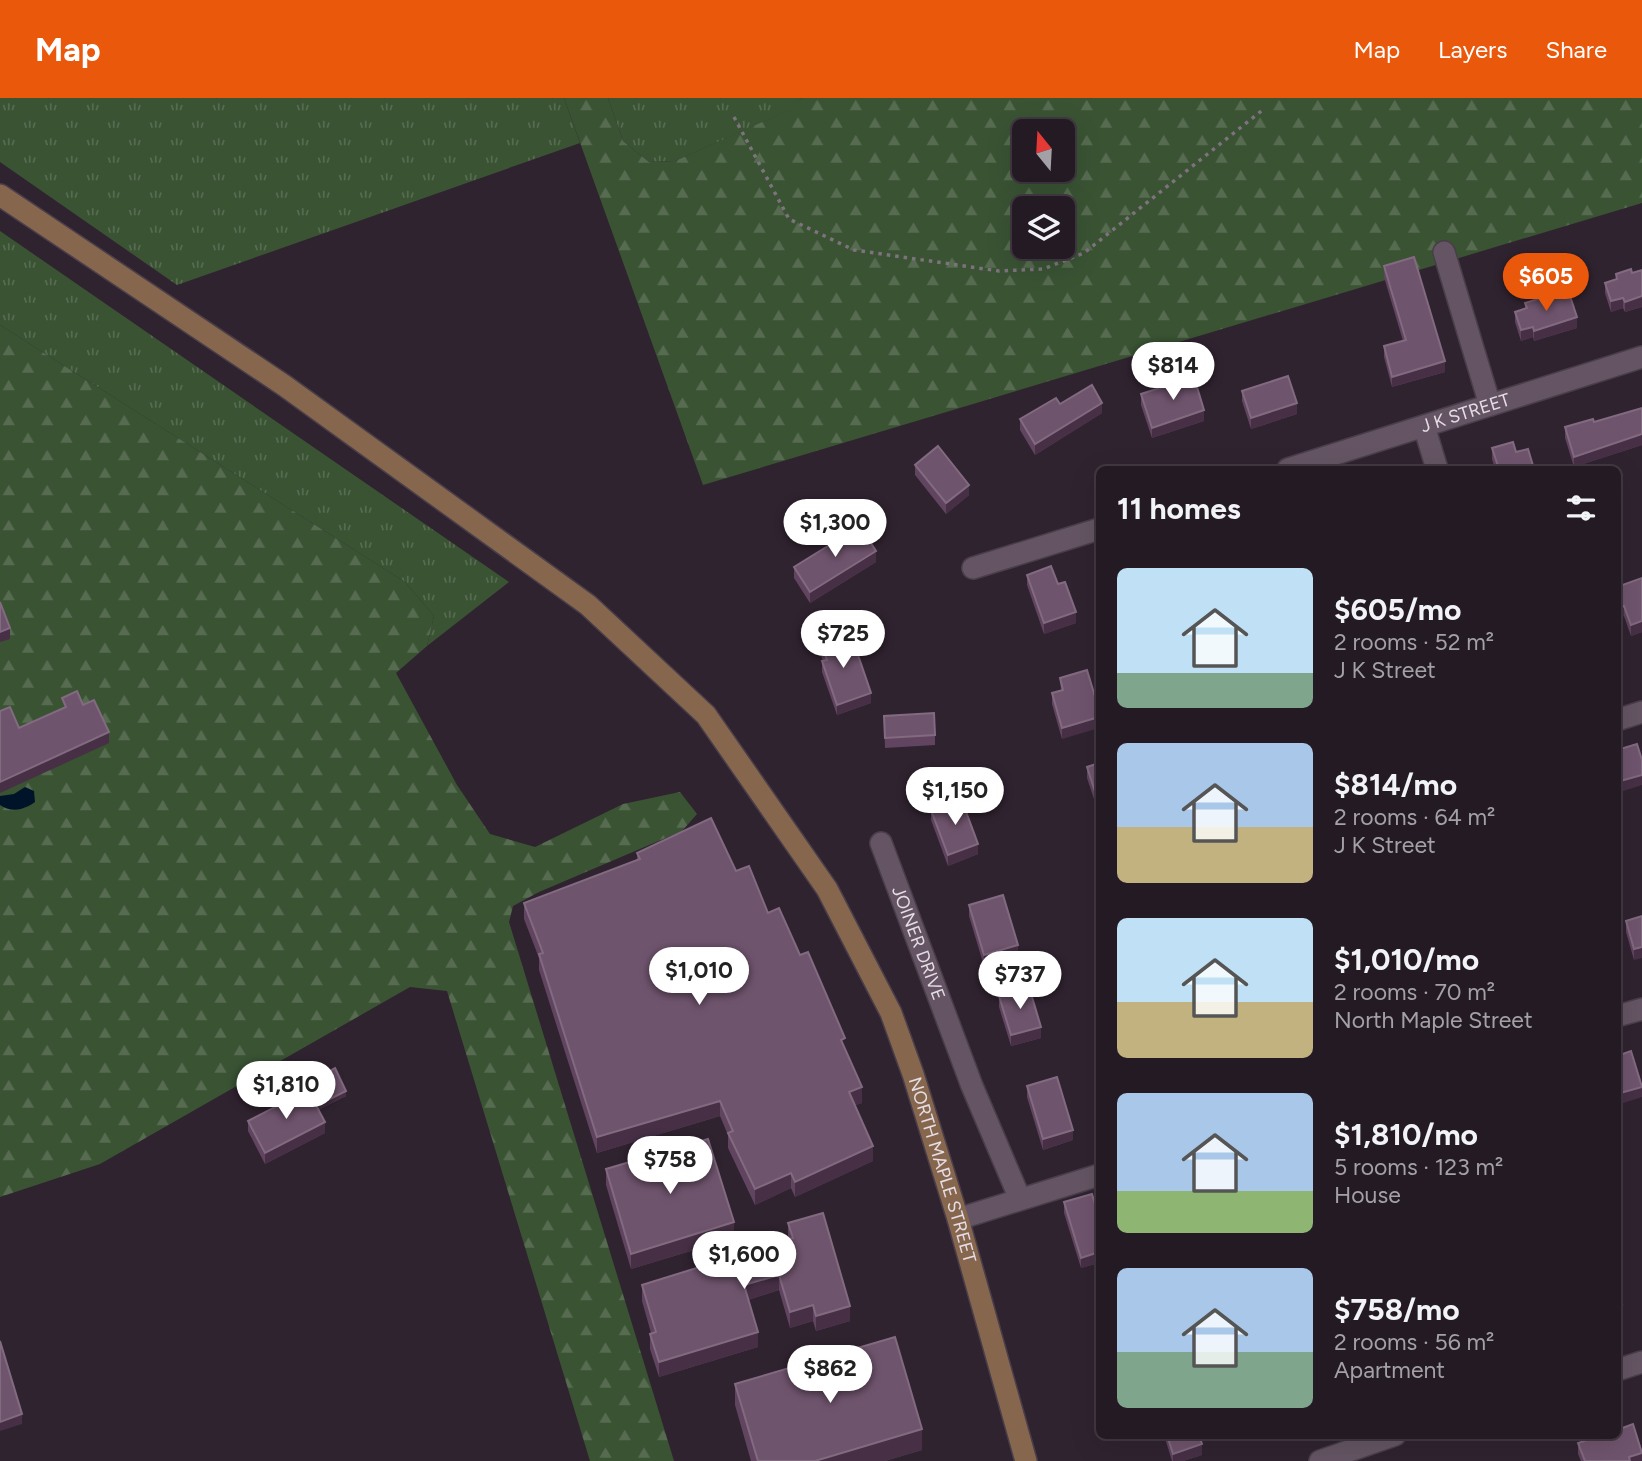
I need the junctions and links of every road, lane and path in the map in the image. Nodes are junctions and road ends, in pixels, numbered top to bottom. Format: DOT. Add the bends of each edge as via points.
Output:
graph roads {
  1 [pos="1265,108"];
  2 [pos="734,117"];
  3 [pos="0,195"];
  4 [pos="1444,252"];
  5 [pos="1642,358"];
  6 [pos="1490,405"];
  7 [pos="1424,426"];
  8 [pos="1297,466"];
  9 [pos="1436,466"];
  10 [pos="1096,530"];
  11 [pos="973,568"];
  12 [pos="1642,712"];
  13 [pos="1621,719"];
  14 [pos="881,843"];
  15 [pos="1642,1009"];
  16 [pos="1621,1015"];
  17 [pos="1096,1176"];
  18 [pos="1020,1199"];
  19 [pos="958,1219"];
  20 [pos="1642,1362"];
  21 [pos="1621,1369"];
  22 [pos="1382,1439"];
  23 [pos="1026,1461"];
  24 [pos="1320,1461"];
  1 -- 2 [label="path" via="1084,253 1043,269 999,271 854,250 789,219"];
  3 -- 19 [label="main road, NORTH MAPLE STREET" via="285,386 588,605 706,715 827,889 891,1013"];
  4 -- 6 [label="street"];
  5 -- 6 [label="street, J K STREET"];
  6 -- 7 [label="street, J K STREET"];
  7 -- 8 [label="street, J K STREET"];
  7 -- 9 [label="street"];
  10 -- 11 [label="street"];
  12 -- 13 [label="street"];
  14 -- 18 [label="street, JOINER DRIVE" via="972,1086"];
  15 -- 16 [label="street"];
  17 -- 18 [label="street"];
  18 -- 19 [label="street"];
  19 -- 23 [label="main road, NORTH MAPLE STREET"];
  20 -- 21 [label="street"];
  22 -- 24 [label="street"];
}
